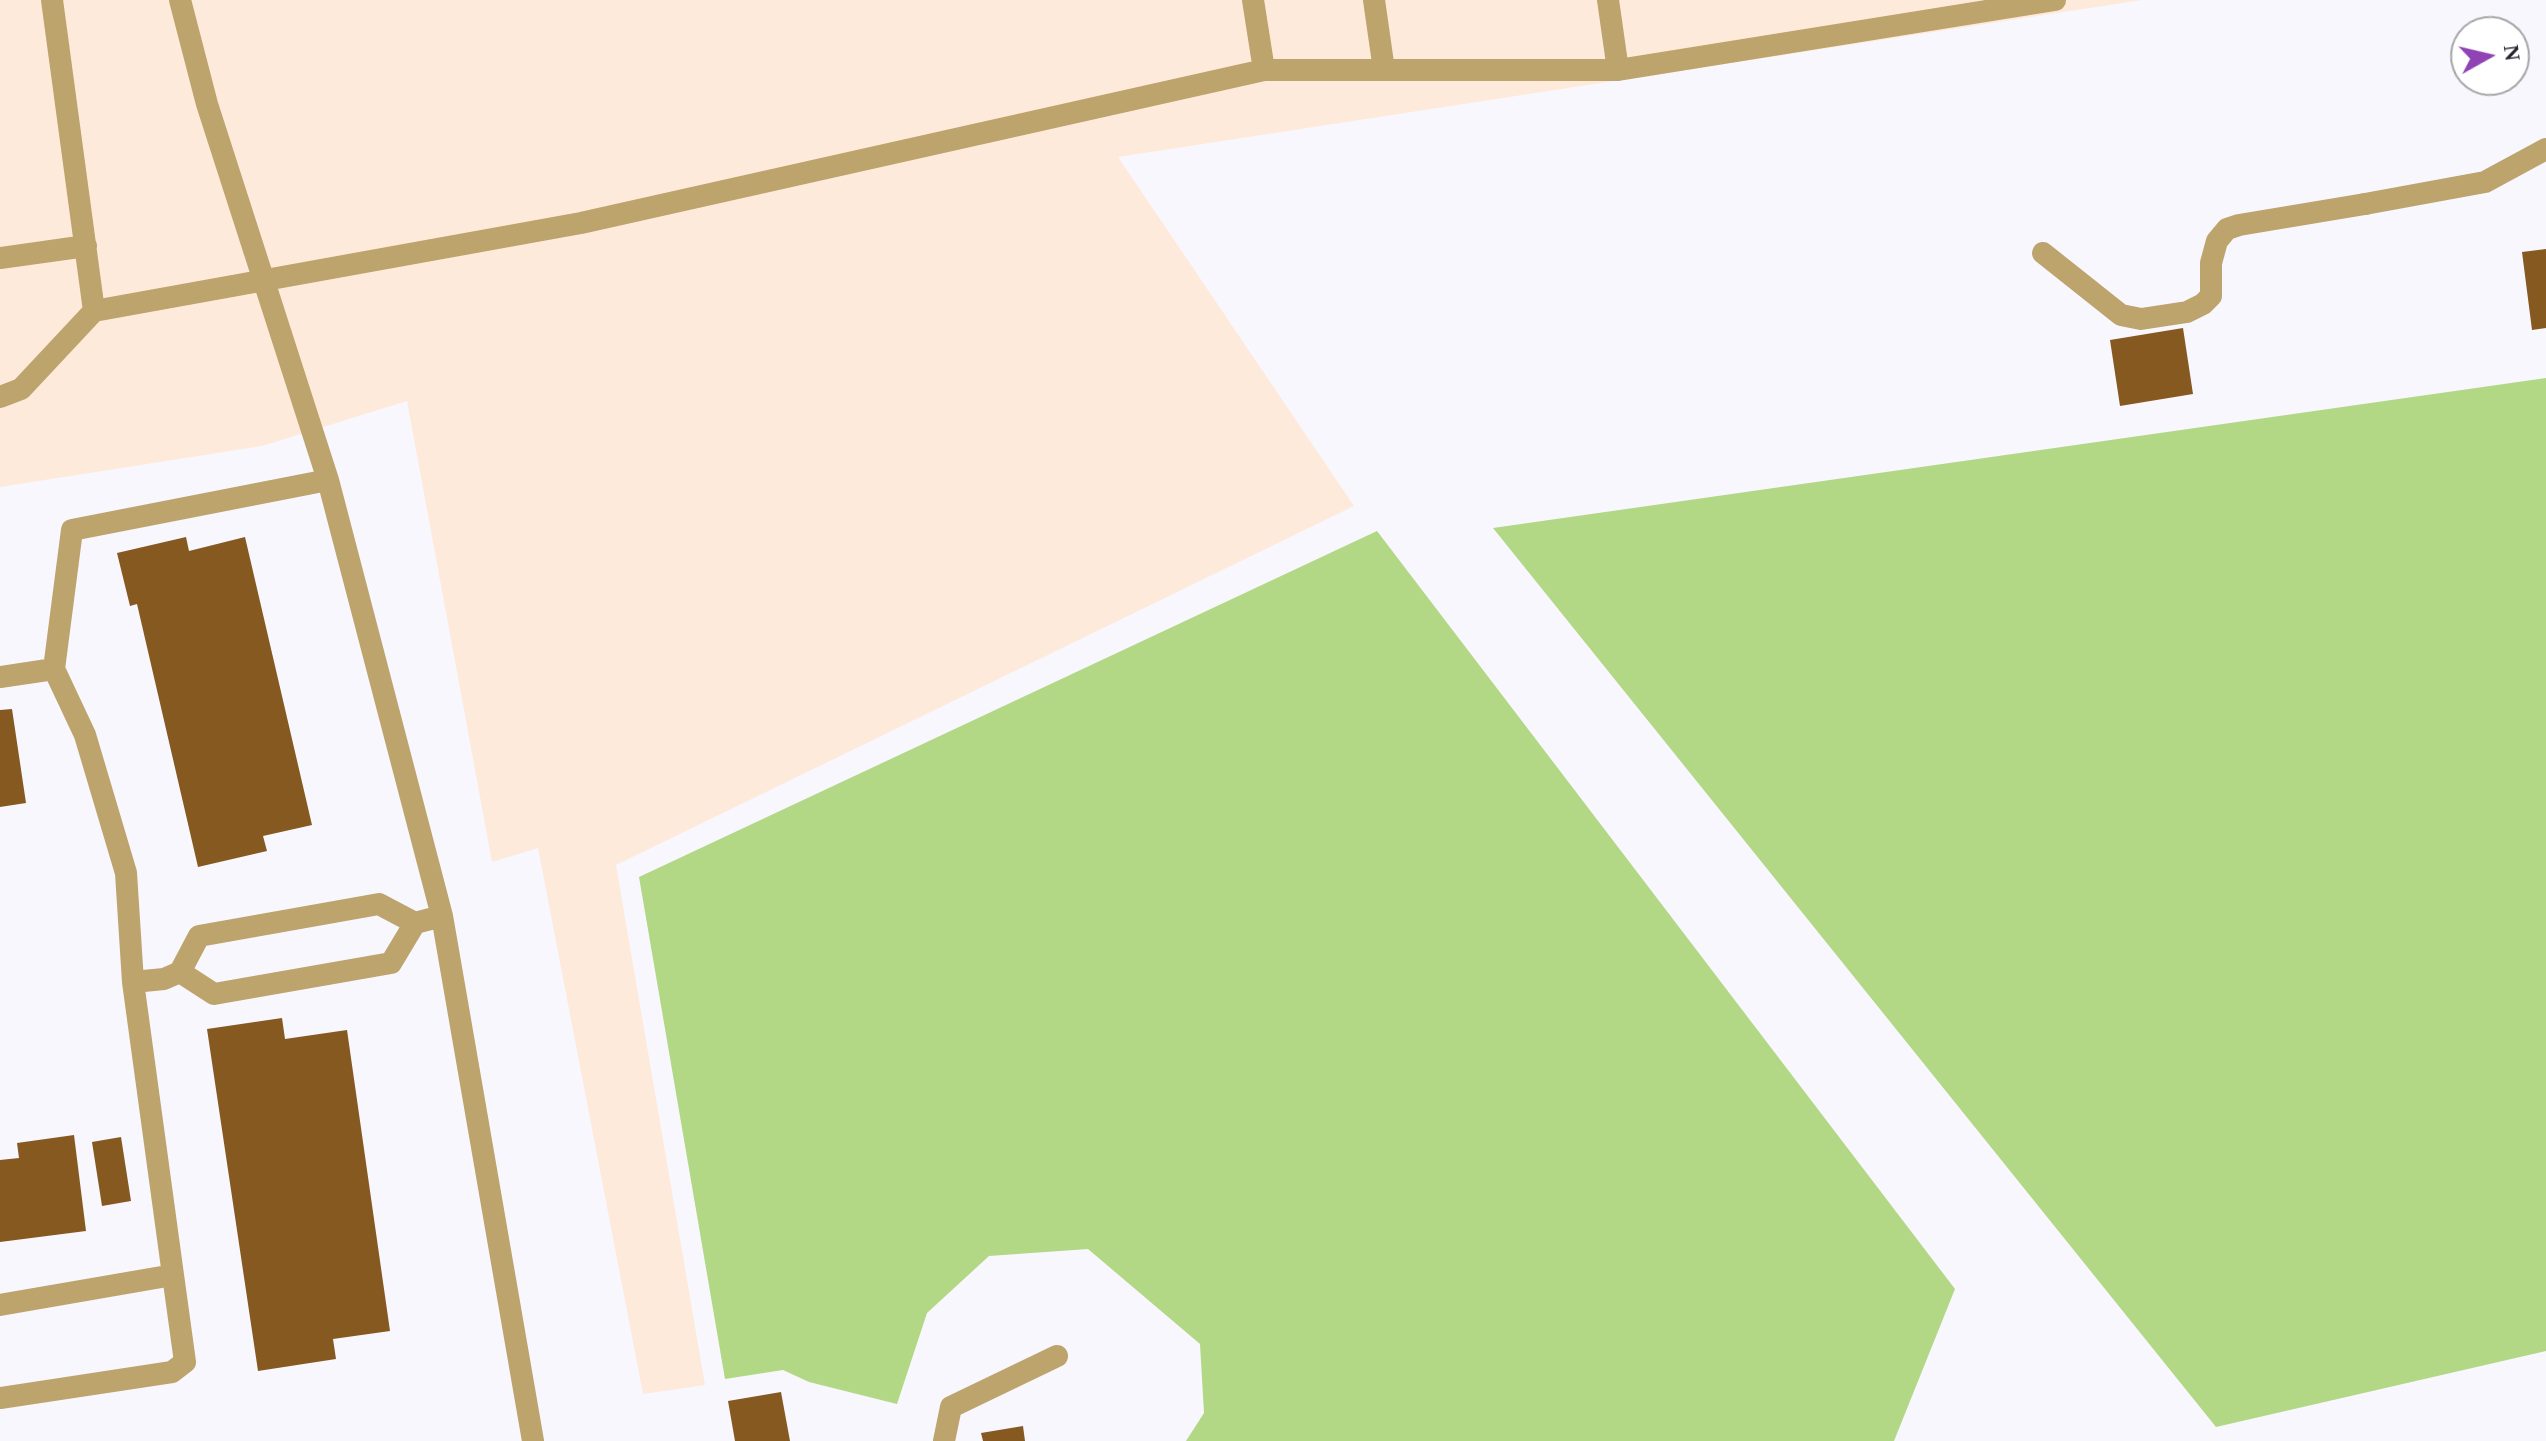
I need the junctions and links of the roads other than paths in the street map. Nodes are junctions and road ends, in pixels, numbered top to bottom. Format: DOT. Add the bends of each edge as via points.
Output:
graph roads {
  1 [pos="52,0"];
  2 [pos="180,0"];
  3 [pos="1253,0"];
  4 [pos="1374,0"];
  5 [pos="1608,0"];
  6 [pos="2055,0"];
  7 [pos="1264,70"];
  8 [pos="1384,70"];
  9 [pos="1618,70"];
  10 [pos="2546,149"];
  11 [pos="86,246"];
  12 [pos="2043,253"];
  13 [pos="0,258"];
  14 [pos="264,280"];
  15 [pos="94,311"];
  16 [pos="0,397"];
  17 [pos="328,480"];
  18 [pos="54,669"];
  19 [pos="0,677"];
  20 [pos="442,916"];
  21 [pos="415,923"];
  22 [pos="180,972"];
  23 [pos="133,982"];
  24 [pos="173,1275"];
  25 [pos="0,1305"];
  26 [pos="1057,1356"];
  27 [pos="0,1398"];
  28 [pos="533,1441"];
  29 [pos="944,1441"];
  1 -- 11 [label="street"];
  2 -- 14 [label="street" via="207,104"];
  3 -- 7 [label="street"];
  4 -- 8 [label="street"];
  5 -- 9 [label="street"];
  6 -- 9 [label="street"];
  7 -- 8 [label="street"];
  7 -- 14 [label="street" via="581,223"];
  8 -- 9 [label="street"];
  10 -- 12 [label="street" via="2485,182 2227,229 2211,263 2211,296 2187,312 2141,319 2121,315"];
  11 -- 13 [label="street"];
  11 -- 15 [label="street"];
  14 -- 15 [label="street"];
  14 -- 17 [label="street"];
  15 -- 16 [label="street" via="21,389"];
  17 -- 18 [label="street" via="72,530"];
  17 -- 20 [label="street"];
  18 -- 19 [label="street"];
  18 -- 23 [label="street" via="85,735 126,873"];
  20 -- 21 [label="street"];
  20 -- 28 [label="street"];
  21 -- 22 [label="street" via="379,904 199,936"];
  21 -- 22 [label="street" via="391,963 214,994"];
  22 -- 23 [label="street"];
  23 -- 24 [label="street"];
  24 -- 25 [label="street"];
  24 -- 27 [label="street" via="185,1362 172,1372"];
  26 -- 29 [label="street" via="951,1407"];
}
